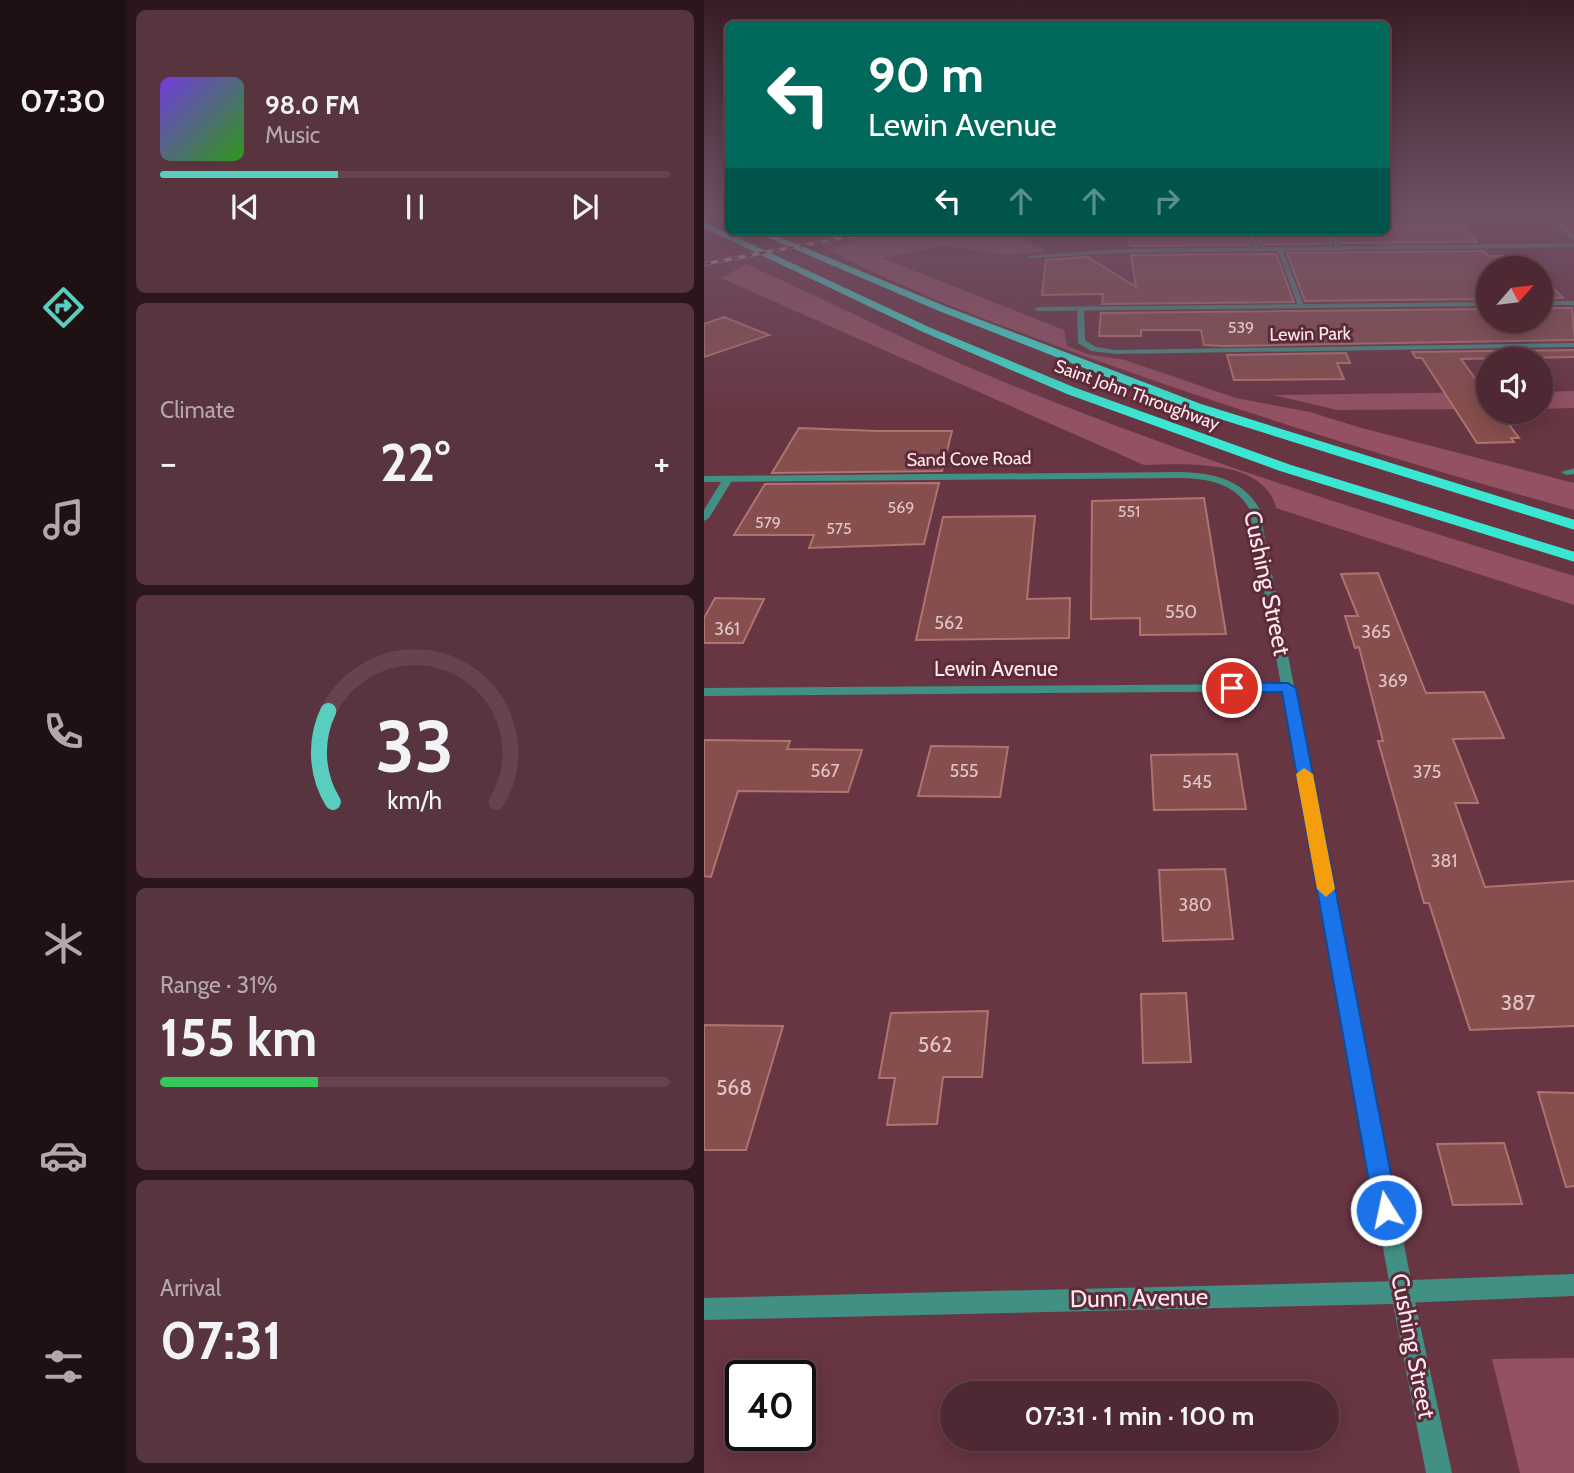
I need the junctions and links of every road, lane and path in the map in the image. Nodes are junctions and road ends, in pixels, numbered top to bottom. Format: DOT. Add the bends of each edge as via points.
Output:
graph roads {
  1 [pos="821,281"];
  2 [pos="876,281"];
  3 [pos="1292,281"];
  4 [pos="1553,303"];
  5 [pos="1574,303"];
  6 [pos="1476,304"];
  7 [pos="1302,306"];
  8 [pos="1038,309"];
  9 [pos="1080,309"];
  10 [pos="1574,345"];
  11 [pos="704,479"];
  12 [pos="728,479"];
  13 [pos="1233,485"];
  14 [pos="704,518"];
  15 [pos="1574,525"];
  16 [pos="1574,557"];
  17 [pos="1288,688"];
  18 [pos="704,692"];
  19 [pos="1574,1285"];
  20 [pos="1402,1292"];
  21 [pos="704,1309"];
  22 [pos="1439,1473"];
  1 -- 16 [label="highway, Saint John Throughway" via="1084,396 1250,455"];
  2 -- 15 [label="highway, Saint John Throughway" via="1196,407"];
  3 -- 7 [label="street"];
  4 -- 5 [label="street"];
  6 -- 7 [label="street"];
  7 -- 9 [label="street"];
  8 -- 9 [label="street"];
  9 -- 10 [label="street, Lewin Park" via="1079,339 1110,352"];
  11 -- 12 [label="street, Sand Cove Road"];
  12 -- 13 [label="street, Sand Cove Road" via="1181,475"];
  12 -- 14 [label="street"];
  13 -- 17 [label="street, Cushing Street" via="1254,508"];
  17 -- 18 [label="street, Lewin Avenue"];
  17 -- 20 [label="street, Cushing Street"];
  19 -- 20 [label="street, Dunn Avenue"];
  20 -- 21 [label="street, Dunn Avenue"];
  20 -- 22 [label="street, Cushing Street"];
}
